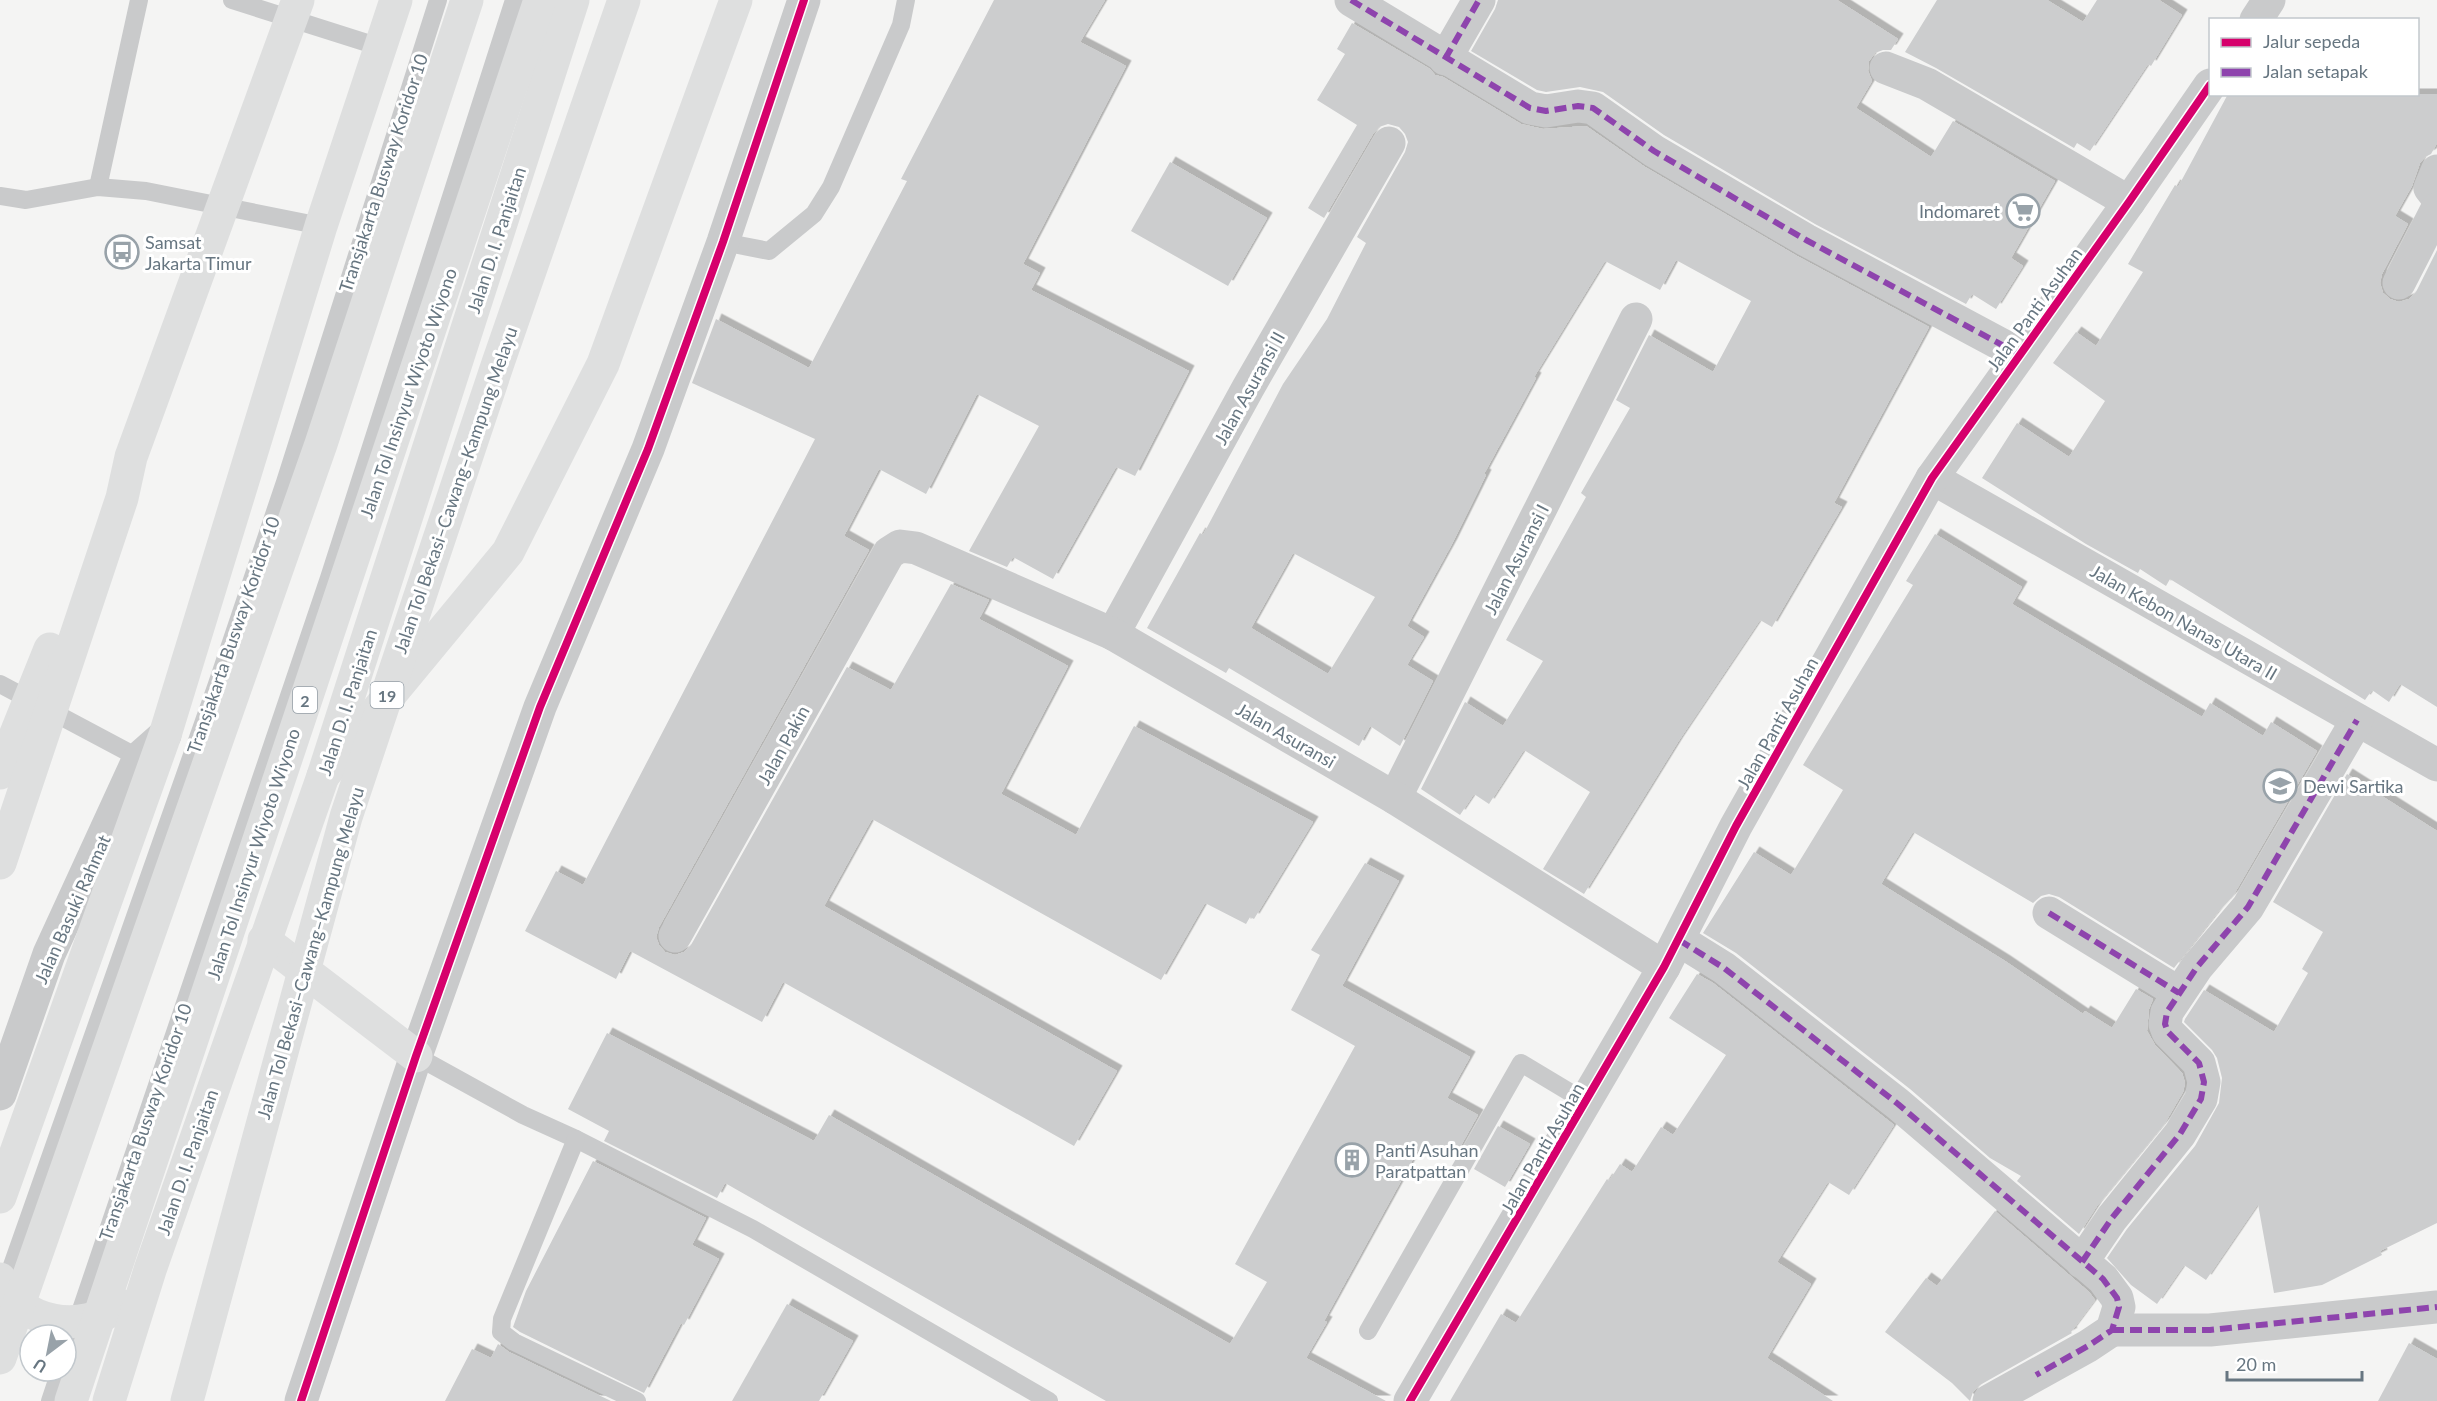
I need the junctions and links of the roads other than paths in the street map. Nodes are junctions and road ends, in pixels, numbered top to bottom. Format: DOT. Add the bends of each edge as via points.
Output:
graph roads {
  1 [pos="140,0"];
  2 [pos="232,0"];
  3 [pos="298,0"];
  4 [pos="396,0"];
  5 [pos="438,0"];
  6 [pos="467,0"];
  7 [pos="514,0"];
  8 [pos="540,0"];
  9 [pos="573,0"];
  10 [pos="624,0"];
  11 [pos="736,0"];
  12 [pos="804,0"];
  13 [pos="906,0"];
  14 [pos="1351,0"];
  15 [pos="1479,0"];
  16 [pos="2269,0"];
  17 [pos="2257,18"];
  18 [pos="380,47"];
  19 [pos="1445,59"];
  20 [pos="1886,68"];
  21 [pos="2209,88"];
  22 [pos="1389,143"];
  23 [pos="2437,171"];
  24 [pos="98,187"];
  25 [pos="0,196"];
  26 [pos="2437,197"];
  27 [pos="2129,202"];
  28 [pos="2437,209"];
  29 [pos="321,226"];
  30 [pos="723,243"];
  31 [pos="2399,283"];
  32 [pos="1636,319"];
  33 [pos="2019,354"];
  34 [pos="131,457"];
  35 [pos="1932,478"];
  36 [pos="889,553"];
  37 [pos="1113,634"];
  38 [pos="0,684"];
  39 [pos="2356,720"];
  40 [pos="165,735"];
  41 [pos="139,758"];
  42 [pos="2437,765"];
  43 [pos="0,773"];
  44 [pos="323,776"];
  45 [pos="1395,798"];
  46 [pos="0,863"];
  47 [pos="2049,913"];
  48 [pos="675,936"];
  49 [pos="264,940"];
  50 [pos="1671,953"];
  51 [pos="2179,993"];
  52 [pos="416,1056"];
  53 [pos="1,1088"];
  54 [pos="1586,1102"];
  55 [pos="576,1139"];
  56 [pos="0,1197"];
  57 [pos="2082,1262"];
  58 [pos="150,1270"];
  59 [pos="1,1288"];
  60 [pos="2437,1307"];
  61 [pos="77,1323"];
  62 [pos="2112,1330"];
  63 [pos="1368,1331"];
  64 [pos="0,1358"];
  65 [pos="56,1383"];
  66 [pos="50,1401"];
  67 [pos="71,1401"];
  68 [pos="108,1401"];
  69 [pos="187,1401"];
  70 [pos="301,1401"];
  71 [pos="637,1401"];
  72 [pos="1049,1401"];
  73 [pos="1410,1401"];
  74 [pos="1989,1401"];
  1 -- 24 [label="lane"];
  2 -- 18 [label="lane"];
  3 -- 34 [label="highway"];
  4 -- 18 [label="highway"];
  5 -- 59 [label="lane, Transjakarta Busway Koridor 10" via="213,695"];
  6 -- 64 [label="highway" via="321,444"];
  7 -- 61 [label="lane, Transjakarta Busway Koridor 10" via="329,578"];
  8 -- 67 [label="highway, Jalan Tol Insinyur Wiyoto Wiyono / 2"];
  9 -- 44 [label="highway, Jalan D. I. Panjaitan"];
  10 -- 69 [label="highway, Jalan Tol Bekasi–Cawang–Kampung Melayu / 19" via="346,817"];
  11 -- 44 [label="highway" via="603,364 508,552"];
  12 -- 30 [label="street"];
  13 -- 30 [label="lane" via="888,57 831,187 814,214 769,251"];
  14 -- 19 [label="street"];
  15 -- 19 [label="street"];
  16 -- 17 [label="street"];
  18 -- 29 [label="highway"];
  19 -- 33 [label="street" via="1530,108 1593,108 1654,151 1806,240"];
  20 -- 27 [label="street" via="1927,84"];
  21 -- 27 [label="street, Jalan Panti Asuhan"];
  22 -- 37 [label="street, Jalan Asuransi II"];
  23 -- 26 [label="street" via="2430,188"];
  24 -- 25 [label="lane" via="26,200"];
  24 -- 29 [label="lane" via="146,191"];
  27 -- 33 [label="street, Jalan Panti Asuhan"];
  28 -- 31 [label="street"];
  29 -- 40 [label="highway"];
  30 -- 52 [label="street" via="648,449 540,707"];
  32 -- 45 [label="street, Jalan Asuransi I"];
  33 -- 35 [label="street, Jalan Panti Asuhan"];
  34 -- 43 [label="highway" via="112,493"];
  34 -- 46 [label="highway" via="122,498"];
  35 -- 39 [label="street, Jalan Kebon Nanas Utara II"];
  35 -- 50 [label="street, Jalan Panti Asuhan" via="1736,826"];
  36 -- 37 [label="street, Jalan Asuransi" via="900,546 916,548"];
  36 -- 48 [label="street, Jalan Pakin"];
  37 -- 45 [label="street, Jalan Asuransi"];
  38 -- 41 [label="lane"];
  39 -- 42 [label="street, Jalan Kebon Nanas Utara II"];
  39 -- 51 [label="street" via="2248,907"];
  40 -- 41 [label="street, Jalan Basuki Rahmat"];
  40 -- 56 [label="highway"];
  41 -- 53 [label="street, Jalan Basuki Rahmat" via="49,954"];
  44 -- 49 [label="highway, Jalan D. I. Panjaitan"];
  45 -- 50 [label="street, Jalan Asuransi"];
  47 -- 51 [label="street"];
  49 -- 52 [label="highway"];
  49 -- 58 [label="highway, Jalan D. I. Panjaitan"];
  50 -- 54 [label="street, Jalan Panti Asuhan"];
  50 -- 57 [label="street, Jalan Asuransi" via="1724,968 1898,1104"];
  51 -- 57 [label="street" via="2167,1012 2165,1024 2199,1063 2204,1082 2201,1099 2180,1134"];
  52 -- 55 [label="lane"];
  52 -- 70 [label="street"];
  54 -- 63 [label="lane" via="1521,1063"];
  54 -- 73 [label="street, Jalan Panti Asuhan"];
  55 -- 71 [label="lane" via="501,1319 501,1332 514,1342"];
  55 -- 72 [label="lane" via="753,1229"];
  57 -- 62 [label="street, Jalan Asuransi" via="2103,1279 2117,1298 2119,1307"];
  58 -- 61 [label="highway" via="133,1296 107,1315"];
  58 -- 68 [label="highway, Jalan D. I. Panjaitan"];
  59 -- 61 [label="highway" via="36,1314 56,1322"];
  60 -- 62 [label="street" via="2210,1330"];
  62 -- 74 [label="street"];
  65 -- 66 [label="lane"];
}
